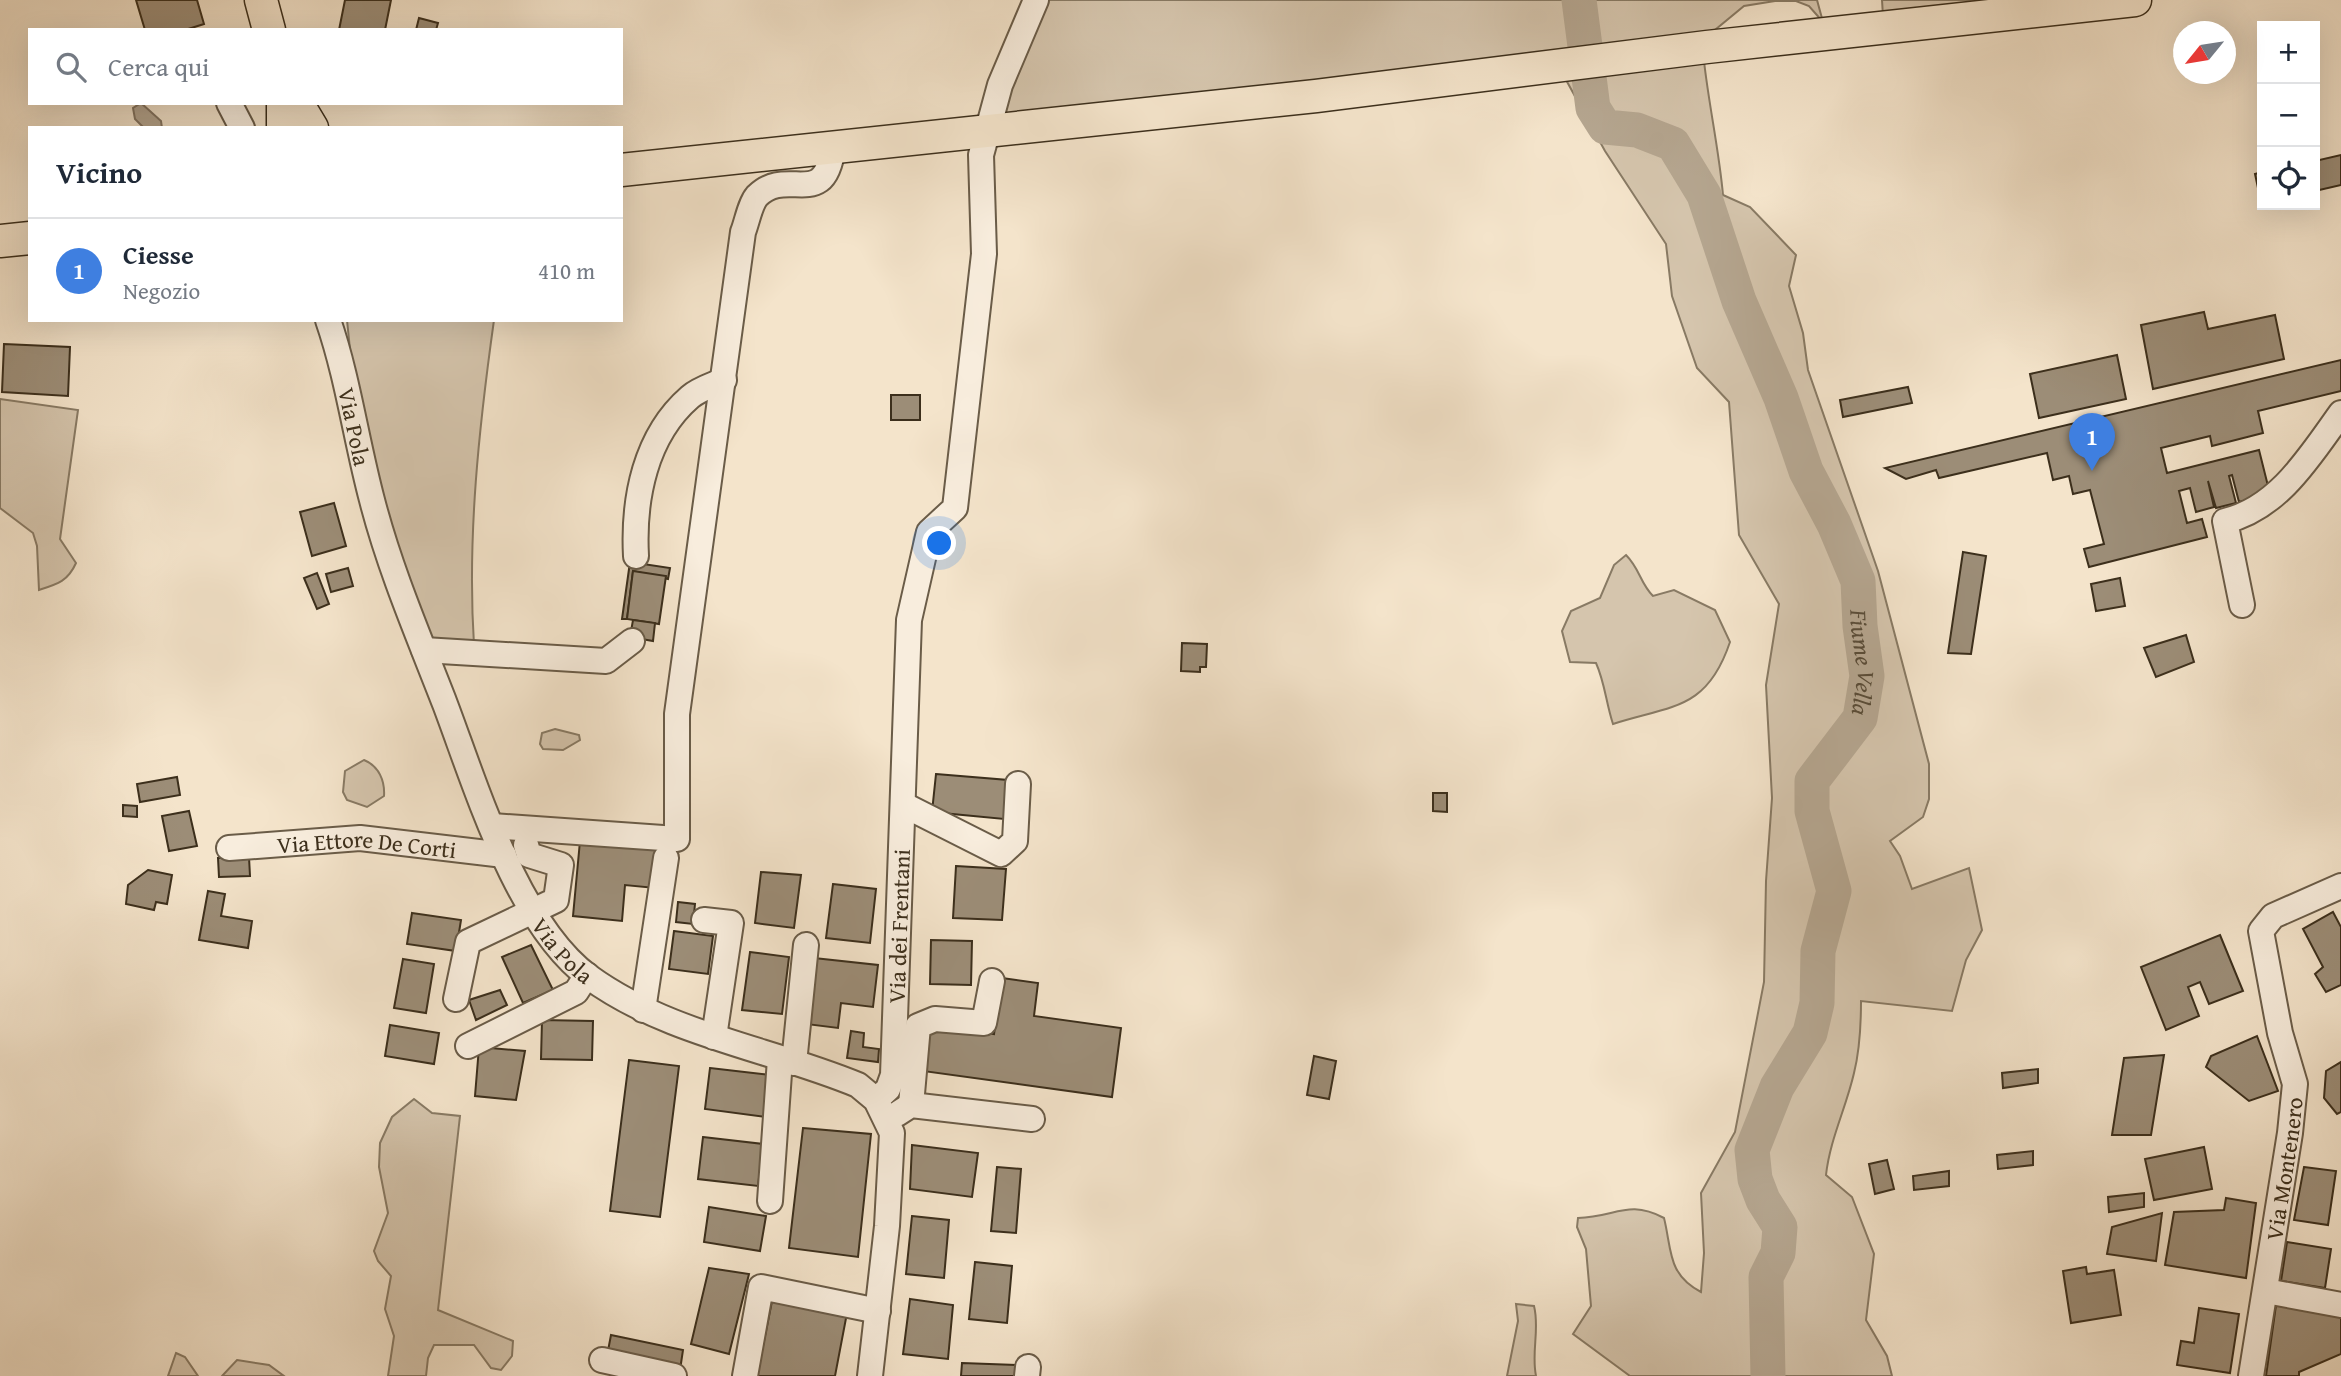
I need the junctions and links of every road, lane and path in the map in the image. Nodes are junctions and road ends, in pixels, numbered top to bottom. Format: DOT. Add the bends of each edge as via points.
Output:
graph roads {
  1 [pos="261,0"];
  2 [pos="1037,0"];
  3 [pos="2135,0"];
  4 [pos="268,28"];
  5 [pos="230,105"];
  6 [pos="241,126"];
  7 [pos="987,129"];
  8 [pos="833,146"];
  9 [pos="623,170"];
  10 [pos="28,238"];
  11 [pos="0,241"];
  12 [pos="329,322"];
  13 [pos="341,322"];
  14 [pos="341,363"];
  15 [pos="724,380"];
  16 [pos="2341,413"];
  17 [pos="636,556"];
  18 [pos="2242,605"];
  19 [pos="632,641"];
  20 [pos="424,650"];
  21 [pos="1018,784"];
  22 [pos="904,805"];
  23 [pos="505,842"];
  24 [pos="571,847"];
  25 [pos="229,848"];
  26 [pos="666,858"];
  27 [pos="2341,886"];
  28 [pos="533,910"];
  29 [pos="704,920"];
  30 [pos="806,945"];
  31 [pos="587,975"];
  32 [pos="992,981"];
  33 [pos="456,999"];
  34 [pos="643,1010"];
  35 [pos="714,1037"];
  36 [pos="468,1046"];
  37 [pos="787,1061"];
  38 [pos="911,1104"];
  39 [pos="882,1110"];
  40 [pos="1032,1119"];
  41 [pos="770,1201"];
  42 [pos="2266,1292"];
  43 [pos="2341,1305"];
  44 [pos="877,1311"];
  45 [pos="602,1360"];
  46 [pos="674,1376"];
  47 [pos="745,1376"];
  48 [pos="870,1376"];
  49 [pos="2251,1376"];
  1 -- 4 [label="main road"];
  2 -- 7 [label="street, Via dei Frentani" via="1000,85"];
  3 -- 7 [label="main road" via="1316,96"];
  5 -- 6 [label="street"];
  7 -- 8 [label="main road"];
  7 -- 22 [label="street, Via dei Frentani" via="981,155 984,254 955,508 929,532 909,620"];
  8 -- 9 [label="main road"];
  8 -- 15 [label="street" via="830,171 818,182 769,188 756,197 743,232"];
  10 -- 11 [label="main road"];
  12 -- 14 [label="street, Via Pola"];
  13 -- 14 [label="street, Via Pola"];
  14 -- 20 [label="street, Via Pola" via="379,523"];
  15 -- 17 [label="street" via="691,396 653,441 634,517"];
  15 -- 23 [label="street" via="677,714 677,839"];
  16 -- 18 [label="street" via="2295,477 2248,516 2225,522"];
  19 -- 20 [label="street" via="606,661"];
  20 -- 23 [label="street, Via Pola"];
  21 -- 22 [label="street" via="1015,841 1001,854"];
  22 -- 39 [label="street, Via dei Frentani" via="893,1075"];
  23 -- 24 [label="street"];
  23 -- 25 [label="street, Via Ettore De Corti" via="360,838"];
  23 -- 28 [label="street, Via Pola"];
  23 -- 28 [label="street" via="561,865 556,900"];
  26 -- 34 [label="street"];
  27 -- 42 [label="street, Via Montenero" via="2273,916 2262,931 2280,1033 2295,1084"];
  28 -- 31 [label="street, Via Pola" via="563,953"];
  28 -- 33 [label="street" via="468,942"];
  29 -- 35 [label="street" via="732,923"];
  30 -- 37 [label="street"];
  31 -- 34 [label="street, Via Pola"];
  31 -- 36 [label="street" via="576,992"];
  32 -- 38 [label="street" via="984,1023 935,1019 918,1026"];
  34 -- 35 [label="street, Via Pola"];
  35 -- 37 [label="street, Via Pola"];
  37 -- 39 [label="street, Via Pola" via="858,1086"];
  37 -- 41 [label="street"];
  38 -- 39 [label="street"];
  38 -- 40 [label="street"];
  39 -- 44 [label="street" via="892,1141"];
  42 -- 43 [label="street"];
  42 -- 49 [label="street, Via Montenero"];
  44 -- 47 [label="street" via="761,1287"];
  44 -- 48 [label="street"];
  45 -- 46 [label="street"];
}
